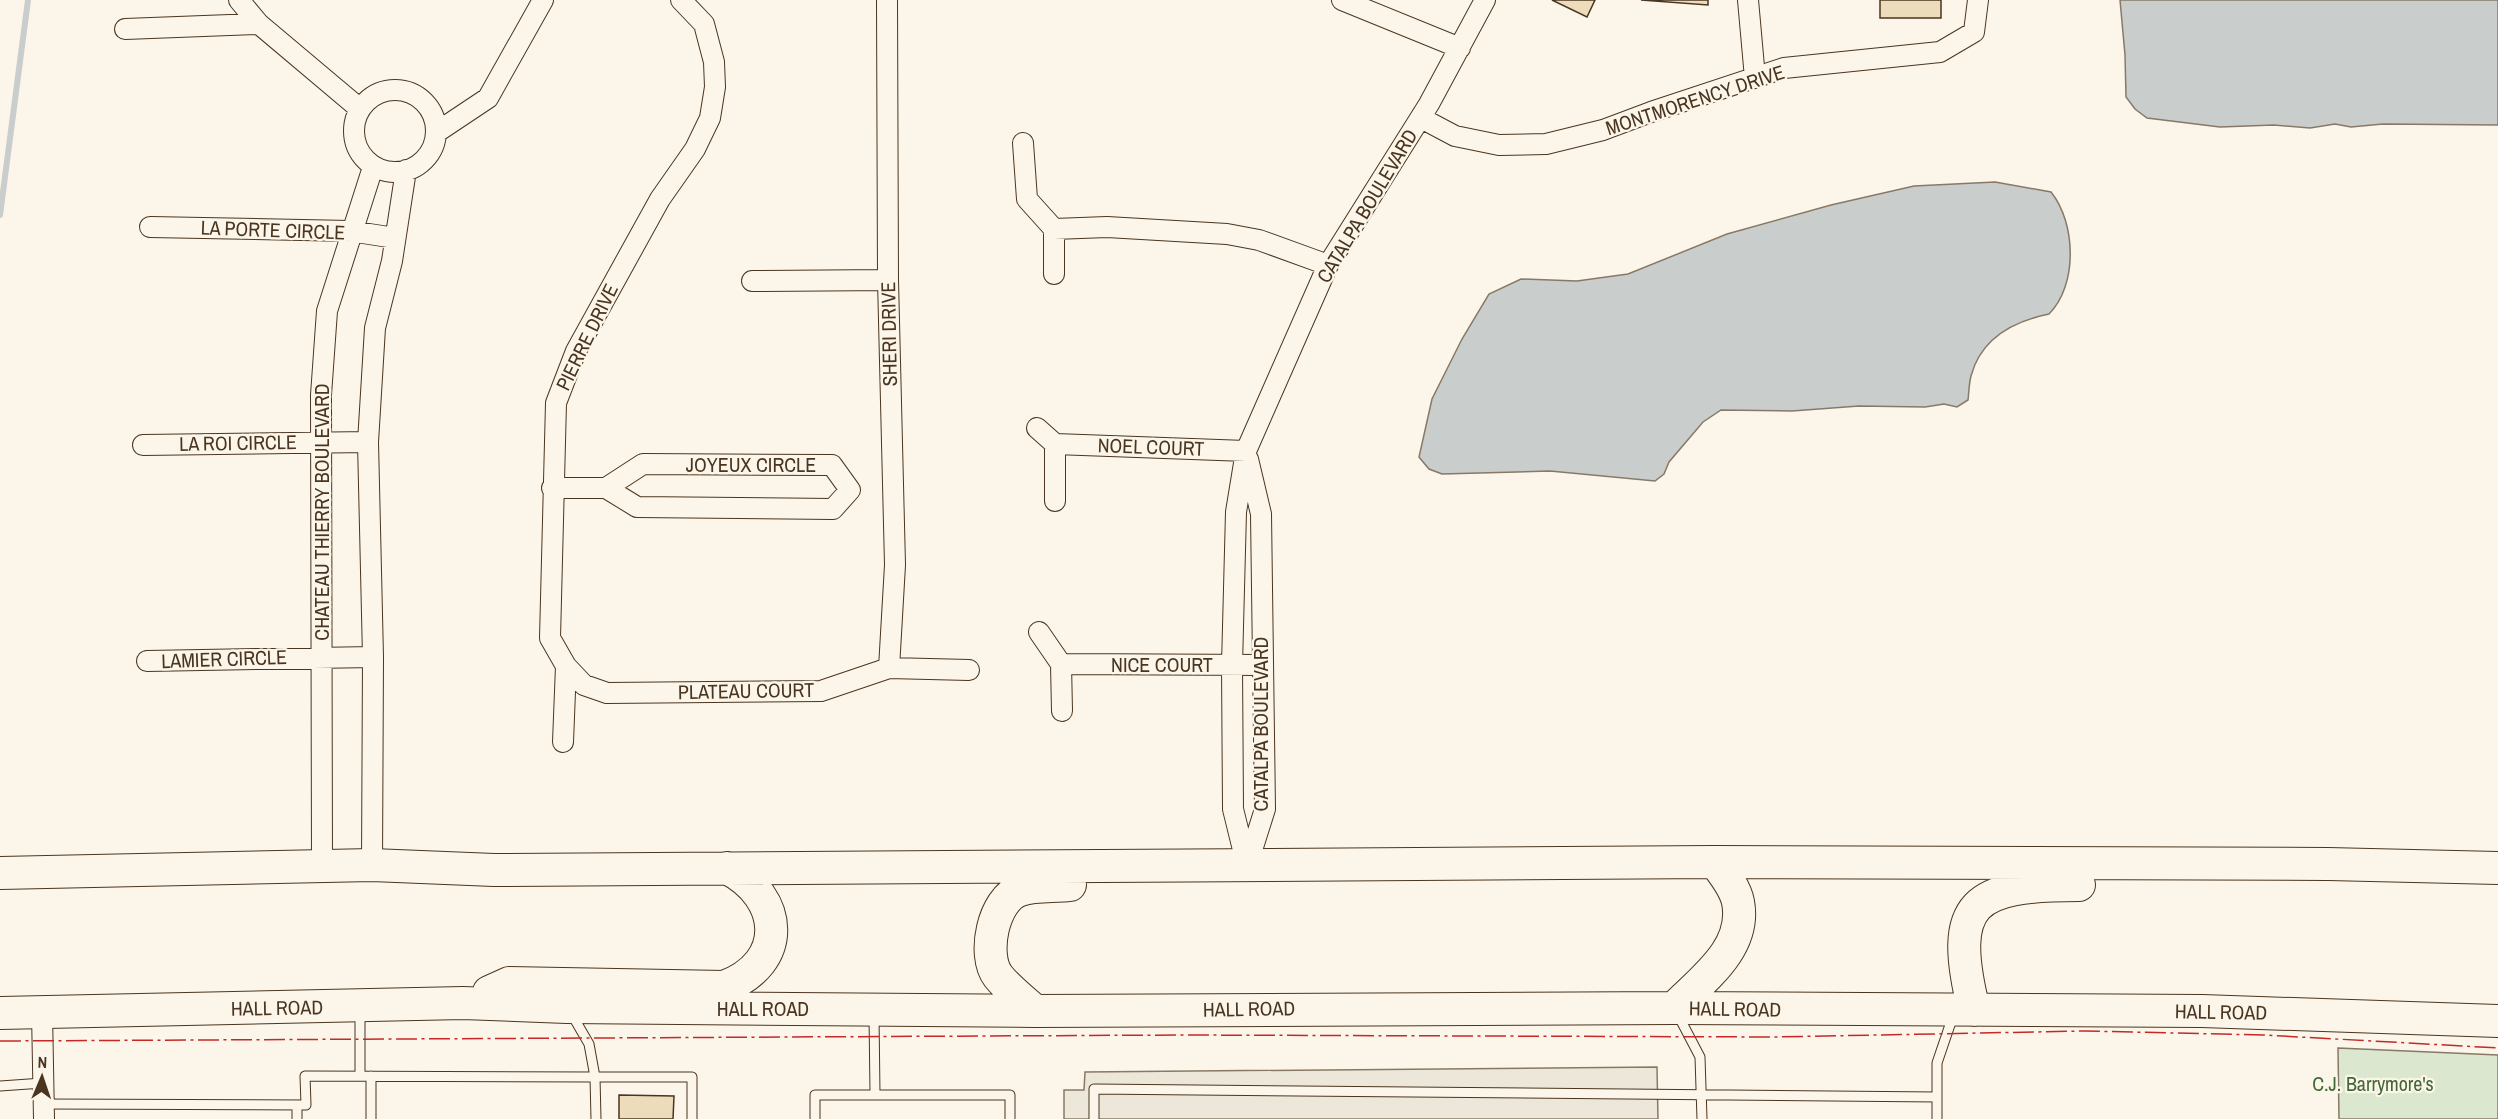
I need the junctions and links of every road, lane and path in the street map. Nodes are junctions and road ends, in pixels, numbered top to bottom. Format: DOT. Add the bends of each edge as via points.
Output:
graph roads {
  1 [pos="239,0"];
  2 [pos="543,0"];
  3 [pos="681,0"];
  4 [pos="887,0"];
  5 [pos="1342,0"];
  6 [pos="1485,0"];
  7 [pos="1748,0"];
  8 [pos="1978,0"];
  9 [pos="259,24"];
  10 [pos="125,29"];
  11 [pos="1460,48"];
  12 [pos="1755,78"];
  13 [pos="360,109"];
  14 [pos="1421,118"];
  15 [pos="437,132"];
  16 [pos="1023,143"];
  17 [pos="373,166"];
  18 [pos="406,170"];
  19 [pos="150,226"];
  20 [pos="1054,229"];
  21 [pos="350,231"];
  22 [pos="396,238"];
  23 [pos="1328,265"];
  24 [pos="1054,274"];
  25 [pos="888,280"];
  26 [pos="752,281"];
  27 [pos="1038,428"];
  28 [pos="322,442"];
  29 [pos="369,442"];
  30 [pos="1056,444"];
  31 [pos="143,445"];
  32 [pos="1246,451"];
  33 [pos="552,488"];
  34 [pos="606,488"];
  35 [pos="1055,501"];
  36 [pos="1039,632"];
  37 [pos="322,657"];
  38 [pos="373,657"];
  39 [pos="147,661"];
  40 [pos="1061,664"];
  41 [pos="1232,665"];
  42 [pos="1262,665"];
  43 [pos="567,666"];
  44 [pos="889,668"];
  45 [pos="969,670"];
  46 [pos="1062,711"];
  47 [pos="563,742"];
  48 [pos="1714,862"];
  49 [pos="2290,864"];
  50 [pos="322,865"];
  51 [pos="372,865"];
  52 [pos="1247,866"];
  53 [pos="727,868"];
  54 [pos="2498,868"];
  55 [pos="0,873"];
  56 [pos="463,1003"];
  57 [pos="360,1007"];
  58 [pos="567,1007"];
  59 [pos="1674,1008"];
  60 [pos="874,1010"];
  61 [pos="1965,1010"];
  62 [pos="1035,1011"];
  63 [pos="42,1012"];
  64 [pos="0,1013"];
  65 [pos="2498,1021"];
  66 [pos="360,1076"];
  67 [pos="371,1076"];
  68 [pos="595,1077"];
  69 [pos="43,1083"];
  70 [pos="0,1086"];
  71 [pos="875,1094"];
  72 [pos="1702,1095"];
  73 [pos="1937,1097"];
  74 [pos="297,1105"];
  75 [pos="43,1112"];
  76 [pos="297,1119"];
  77 [pos="371,1119"];
  78 [pos="596,1119"];
  79 [pos="692,1119"];
  80 [pos="815,1119"];
  81 [pos="1010,1119"];
  82 [pos="1094,1119"];
  83 [pos="1702,1119"];
  84 [pos="1937,1119"];
  1 -- 9 [label="street"];
  2 -- 15 [label="street" via="488,98"];
  3 -- 33 [label="street, PIERRE DRIVE" via="704,24 714,62 710,118 576,351 556,404"];
  4 -- 25 [label="street, SHERI DRIVE"];
  5 -- 11 [label="street"];
  6 -- 11 [label="street, CATALPA BOULEVARD"];
  7 -- 12 [label="street"];
  8 -- 12 [label="street, MONTMORENCY DRIVE" via="1974,32 1940,52 1784,68"];
  9 -- 10 [label="street"];
  9 -- 13 [label="street"];
  11 -- 14 [label="street, CATALPA BOULEVARD"];
  12 -- 14 [label="street, MONTMORENCY DRIVE" via="1603,130 1546,144 1499,146 1455,136"];
  13 -- 15 [label="street" via="376,94 397,90 418,96 432,112"];
  13 -- 17 [label="street" via="354,130 358,151"];
  14 -- 23 [label="street, CATALPA BOULEVARD"];
  15 -- 18 [label="street" via="431,153 415,168"];
  16 -- 20 [label="street" via="1027,199"];
  17 -- 18 [label="street" via="394,173"];
  17 -- 21 [label="street, CHATEAU THIERRY BOULEVARD"];
  18 -- 22 [label="street"];
  19 -- 21 [label="street, LA PORTE CIRCLE"];
  20 -- 23 [label="street" via="1107,227 1227,234 1259,240"];
  20 -- 24 [label="street"];
  21 -- 22 [label="street, LA PORTE CIRCLE"];
  21 -- 28 [label="street, CHATEAU THIERRY BOULEVARD" via="327,311"];
  22 -- 29 [label="street" via="375,328"];
  23 -- 32 [label="street, CATALPA BOULEVARD"];
  25 -- 26 [label="street"];
  25 -- 44 [label="street, SHERI DRIVE" via="895,565"];
  27 -- 30 [label="street"];
  28 -- 29 [label="street, LA ROI CIRCLE"];
  28 -- 31 [label="street, LA ROI CIRCLE"];
  28 -- 37 [label="street, CHATEAU THIERRY BOULEVARD"];
  29 -- 38 [label="street"];
  30 -- 32 [label="street, NOEL COURT"];
  30 -- 35 [label="street"];
  32 -- 41 [label="street, CATALPA BOULEVARD" via="1236,512"];
  32 -- 42 [label="street, CATALPA BOULEVARD" via="1262,514"];
  33 -- 34 [label="street"];
  33 -- 43 [label="street, PIERRE DRIVE" via="550,638"];
  34 -- 34 [label="street, JOYEUX CIRCLE" via="637,507 833,509 850,490 832,465 643,464"];
  36 -- 40 [label="street"];
  37 -- 38 [label="street, LAMIER CIRCLE"];
  37 -- 39 [label="street, LAMIER CIRCLE"];
  37 -- 50 [label="street, CHATEAU THIERRY BOULEVARD"];
  38 -- 51 [label="street"];
  40 -- 41 [label="street, NICE COURT"];
  40 -- 46 [label="street"];
  41 -- 42 [label="street, NICE COURT"];
  41 -- 52 [label="street, CATALPA BOULEVARD" via="1233,809"];
  42 -- 52 [label="street, CATALPA BOULEVARD" via="1264,809"];
  43 -- 44 [label="street, PLATEAU COURT" via="584,685 607,693 821,691"];
  43 -- 47 [label="street"];
  44 -- 45 [label="street, PLATEAU COURT"];
  48 -- 49 [label="highway"];
  48 -- 52 [label="highway"];
  48 -- 59 [label="highway" via="1738,902 1738,925 1728,954"];
  49 -- 54 [label="highway"];
  49 -- 61 [label="highway" via="2234,884 2029,885 1988,896 1973,911 1964,936"];
  50 -- 51 [label="highway"];
  50 -- 55 [label="highway"];
  51 -- 53 [label="highway" via="494,870"];
  52 -- 53 [label="highway"];
  52 -- 62 [label="highway" via="1018,890 1001,907 992,925 991,946 997,974"];
  53 -- 56 [label="highway" via="761,895 771,931 768,949 740,981 724,987 509,983"];
  56 -- 57 [label="highway, HALL ROAD"];
  56 -- 58 [label="highway, HALL ROAD"];
  57 -- 63 [label="highway, HALL ROAD"];
  57 -- 66 [label="lane"];
  58 -- 60 [label="highway, HALL ROAD"];
  58 -- 68 [label="lane" via="589,1044"];
  59 -- 61 [label="highway, HALL ROAD"];
  59 -- 62 [label="highway, HALL ROAD"];
  59 -- 72 [label="lane" via="1700,1057"];
  60 -- 62 [label="highway, HALL ROAD"];
  60 -- 71 [label="lane"];
  61 -- 65 [label="highway, HALL ROAD" via="2202,1011"];
  61 -- 73 [label="lane" via="1937,1063"];
  63 -- 64 [label="highway, HALL ROAD"];
  63 -- 69 [label="street"];
  66 -- 67 [label="lane"];
  66 -- 74 [label="lane" via="305,1076 306,1105"];
  67 -- 68 [label="lane"];
  67 -- 77 [label="lane"];
  68 -- 78 [label="lane"];
  68 -- 79 [label="lane" via="692,1077"];
  69 -- 70 [label="lane"];
  69 -- 75 [label="street"];
  71 -- 80 [label="lane" via="815,1095"];
  71 -- 81 [label="lane" via="1010,1095"];
  72 -- 73 [label="lane"];
  72 -- 82 [label="lane" via="1094,1089"];
  72 -- 83 [label="lane"];
  73 -- 84 [label="lane"];
  74 -- 75 [label="lane"];
  74 -- 76 [label="lane"];
}
